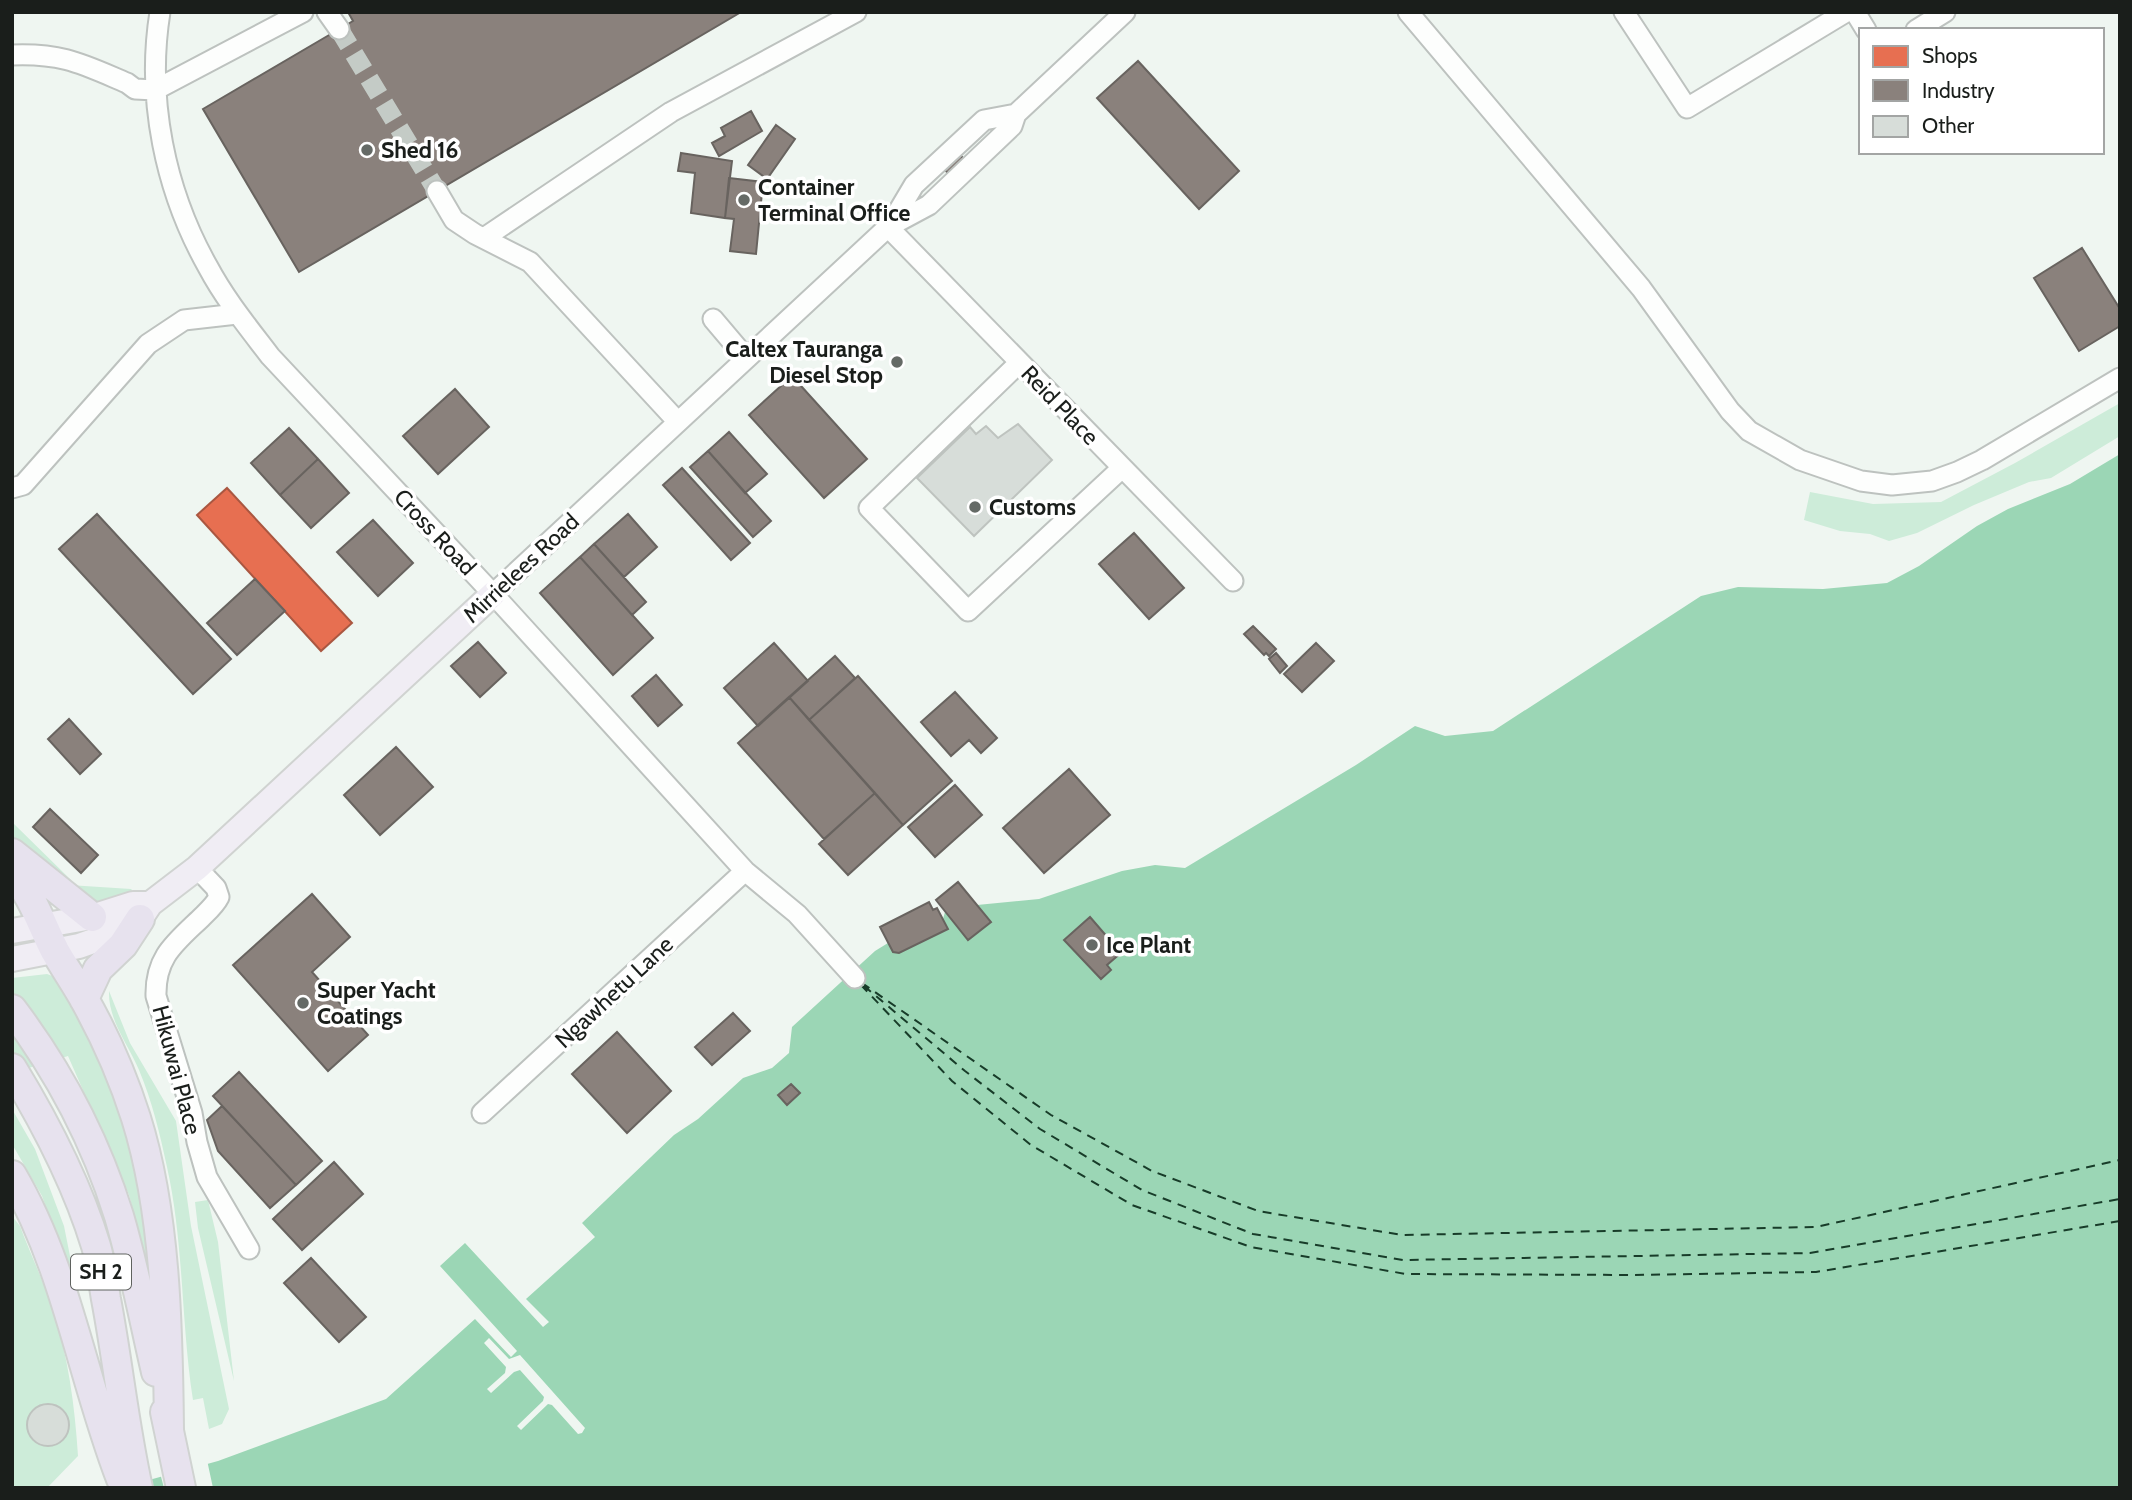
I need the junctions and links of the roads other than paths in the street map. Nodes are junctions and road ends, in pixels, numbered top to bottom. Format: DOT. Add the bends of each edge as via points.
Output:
graph roads {
  1 [pos="160,12"];
  2 [pos="303,12"];
  3 [pos="327,12"];
  4 [pos="856,12"];
  5 [pos="1125,12"];
  6 [pos="1408,12"];
  7 [pos="1624,12"];
  8 [pos="1846,12"];
  9 [pos="1855,12"];
  10 [pos="1945,12"];
  11 [pos="1865,28"];
  12 [pos="1919,28"];
  13 [pos="339,29"];
  14 [pos="12,55"];
  15 [pos="155,90"];
  16 [pos="437,191"];
  17 [pos="888,228"];
  18 [pos="484,238"];
  19 [pos="237,314"];
  20 [pos="713,319"];
  21 [pos="746,358"];
  22 [pos="1019,363"];
  23 [pos="2120,379"];
  24 [pos="678,422"];
  25 [pos="1122,468"];
  26 [pos="12,488"];
  27 [pos="1233,581"];
  28 [pos="493,594"];
  29 [pos="12,853"];
  30 [pos="197,868"];
  31 [pos="745,871"];
  32 [pos="12,872"];
  33 [pos="145,912"];
  34 [pos="92,917"];
  35 [pos="44,925"];
  36 [pos="12,931"];
  37 [pos="55,951"];
  38 [pos="12,959"];
  39 [pos="859,973"];
  40 [pos="84,999"];
  41 [pos="12,1009"];
  42 [pos="12,1068"];
  43 [pos="482,1113"];
  44 [pos="12,1175"];
  45 [pos="249,1249"];
  46 [pos="169,1429"];
  47 [pos="115,1435"];
  48 [pos="124,1488"];
  49 [pos="138,1488"];
  50 [pos="181,1488"];
  1 -- 15 [label="street, Cross Road"];
  2 -- 15 [label="street"];
  3 -- 13 [label="street"];
  4 -- 18 [label="street" via="671,112"];
  5 -- 17 [label="street, Mirrielees Road" via="1016,114 1012,126 929,205"];
  6 -- 23 [label="street" via="1642,289 1730,411 1749,431 1800,460 1861,481 1892,485 1932,481 1982,460"];
  7 -- 8 [label="street" via="1687,108"];
  9 -- 11 [label="street"];
  10 -- 12 [label="street"];
  14 -- 15 [label="street" via="71,59 135,89"];
  15 -- 19 [label="street, Cross Road" via="170,178 186,222"];
  16 -- 18 [label="street" via="454,220"];
  17 -- 21 [label="street, Mirrielees Road"];
  17 -- 22 [label="street, Reid Place"];
  18 -- 24 [label="street" via="530,262"];
  19 -- 26 [label="street" via="184,320 148,344 23,485"];
  19 -- 28 [label="street, Cross Road" via="270,356"];
  20 -- 21 [label="street"];
  21 -- 24 [label="street, Mirrielees Road"];
  22 -- 25 [label="street, Reid Place"];
  22 -- 25 [label="street" via="869,508 968,611"];
  24 -- 28 [label="street, Mirrielees Road"];
  25 -- 27 [label="street, Reid Place"];
  28 -- 30 [label="main road, Mirrielees Road"];
  28 -- 31 [label="street, Cross Road"];
  29 -- 34 [label="highway"];
  30 -- 33 [label="main road, Mirrielees Road"];
  30 -- 45 [label="street, Hikuwai Place" via="219,897 165,954 156,976 156,996 207,1177"];
  31 -- 39 [label="street, Cross Road"];
  31 -- 43 [label="street, Ngawhetu Lane"];
  32 -- 35 [label="highway"];
  33 -- 34 [label="main road, Mirrielees Road" via="133,904"];
  33 -- 37 [label="main road, Mirrielees Road" via="113,934"];
  33 -- 40 [label="highway" via="98,970"];
  34 -- 35 [label="main road, Mirrielees Road"];
  35 -- 36 [label="main road, Mirrielees Road"];
  35 -- 37 [label="highway"];
  37 -- 38 [label="main road, Mirrielees Road"];
  37 -- 40 [label="highway"];
  40 -- 46 [label="highway" via="118,1071 152,1182 168,1342"];
  41 -- 46 [label="highway, SH 2" via="47,1058 90,1139 118,1216"];
  42 -- 47 [label="highway, SH 2" via="44,1121 96,1248 111,1326"];
  44 -- 47 [label="highway" via="49,1252"];
  46 -- 50 [label="highway, SH 2"];
  47 -- 48 [label="highway"];
  47 -- 49 [label="highway, SH 2"];
}
